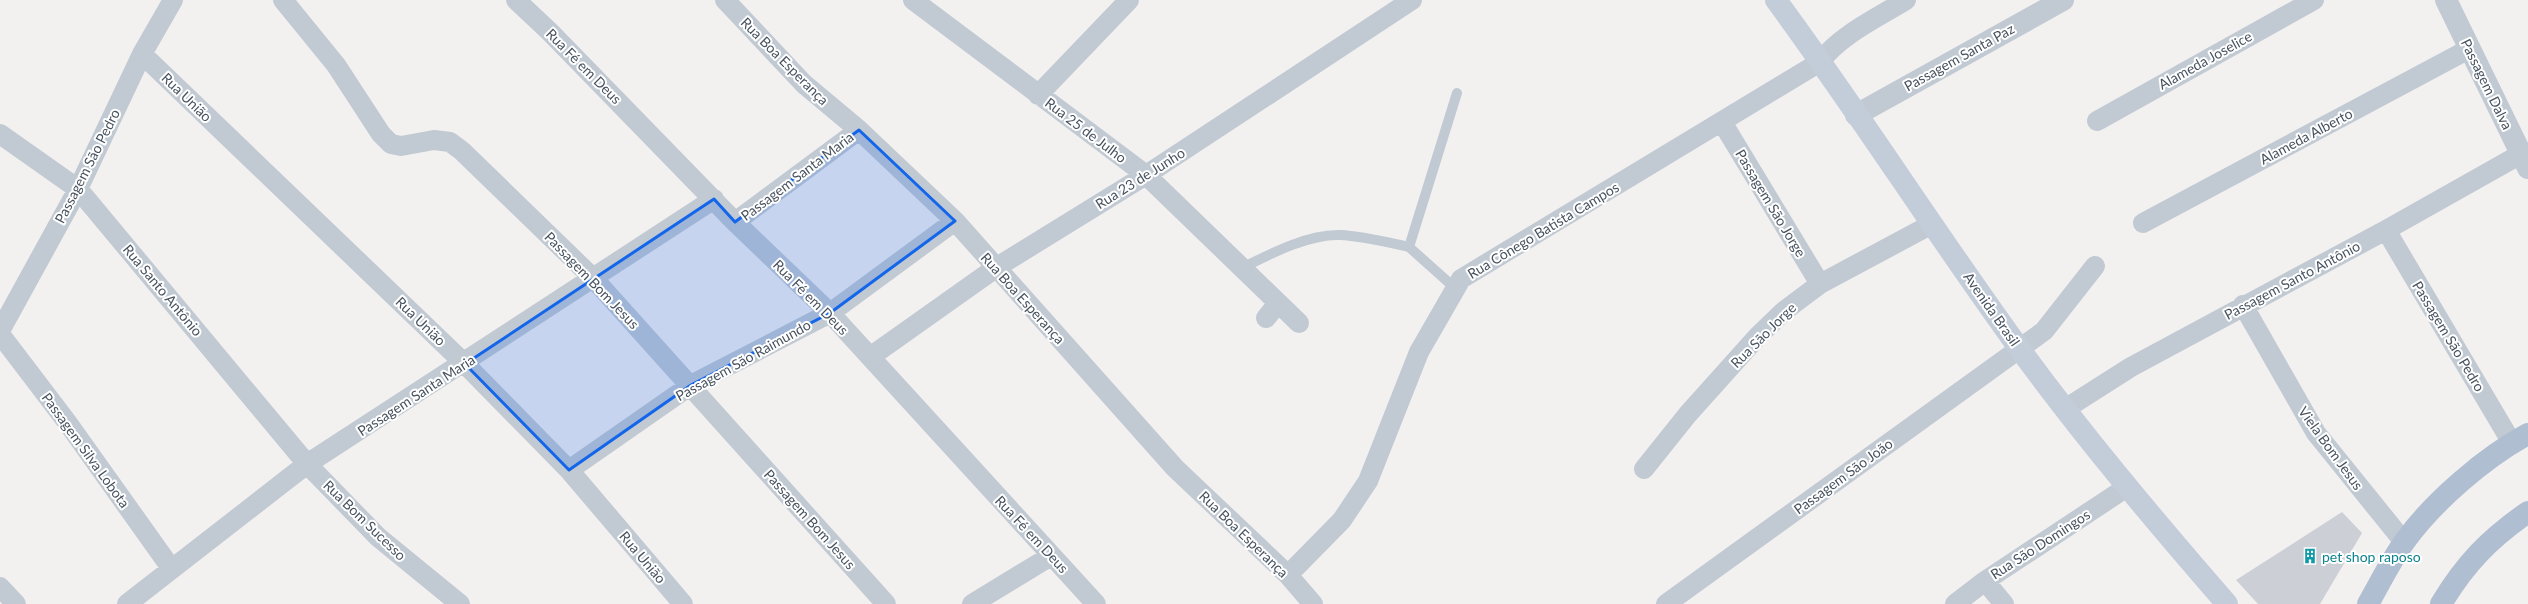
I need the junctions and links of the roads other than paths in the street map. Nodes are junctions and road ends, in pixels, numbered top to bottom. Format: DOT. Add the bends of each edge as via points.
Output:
graph roads {
  1 [pos="173,0"];
  2 [pos="283,0"];
  3 [pos="516,0"];
  4 [pos="725,0"];
  5 [pos="914,0"];
  6 [pos="1129,0"];
  7 [pos="1412,0"];
  8 [pos="1776,0"];
  9 [pos="1906,0"];
  10 [pos="2063,0"];
  11 [pos="2314,0"];
  12 [pos="2446,0"];
  13 [pos="2469,49"];
  14 [pos="142,54"];
  15 [pos="1820,62"];
  16 [pos="1457,93"];
  17 [pos="1038,94"];
  18 [pos="1856,115"];
  19 [pos="2097,121"];
  20 [pos="1722,122"];
  21 [pos="859,130"];
  22 [pos="0,134"];
  23 [pos="2525,161"];
  24 [pos="1146,175"];
  25 [pos="78,190"];
  26 [pos="714,199"];
  27 [pos="954,221"];
  28 [pos="735,222"];
  29 [pos="2143,223"];
  30 [pos="1932,224"];
  31 [pos="2386,230"];
  32 [pos="1409,247"];
  33 [pos="2095,266"];
  34 [pos="997,268"];
  35 [pos="1242,268"];
  36 [pos="594,279"];
  37 [pos="1820,284"];
  38 [pos="1456,289"];
  39 [pos="2243,306"];
  40 [pos="830,313"];
  41 [pos="1298,323"];
  42 [pos="0,331"];
  43 [pos="0,334"];
  44 [pos="2020,348"];
  45 [pos="870,357"];
  46 [pos="465,364"];
  47 [pos="691,385"];
  48 [pos="2065,409"];
  49 [pos="2520,438"];
  50 [pos="307,464"];
  51 [pos="1644,469"];
  52 [pos="569,470"];
  53 [pos="2127,487"];
  54 [pos="2528,512"];
  55 [pos="2404,542"];
  56 [pos="1051,556"];
  57 [pos="171,568"];
  58 [pos="1288,575"];
  59 [pos="1985,581"];
  60 [pos="0,587"];
  61 [pos="16,604"];
  62 [pos="127,604"];
  63 [pos="460,604"];
  64 [pos="683,604"];
  65 [pos="886,604"];
  66 [pos="972,604"];
  67 [pos="1096,604"];
  68 [pos="1314,604"];
  69 [pos="1666,604"];
  70 [pos="1955,604"];
  71 [pos="2004,604"];
  72 [pos="2227,604"];
  73 [pos="2368,604"];
  74 [pos="2441,604"];
  1 -- 14 [label="street, Passagem São Pedro"];
  2 -- 36 [label="street, Passagem Bom Jesus" via="336,64 381,134 391,144 402,146 434,140 450,142"];
  3 -- 26 [label="street, Rua Fé em Deus"];
  4 -- 21 [label="street, Rua Boa Esperança" via="804,84"];
  5 -- 17 [label="street, Rua 25 de Julho"];
  6 -- 17 [label="street"];
  7 -- 24 [label="street, Rua 23 de Junho"];
  8 -- 15 [label="main road, Avenida Brasil"];
  9 -- 15 [label="street, Rua Cônego Batista Campos" via="1851,35 1828,52"];
  10 -- 18 [label="street, Passagem Santa Paz"];
  11 -- 19 [label="street, Alameda Joselice"];
  12 -- 13 [label="street, Passagem Dalva"];
  13 -- 23 [label="street, Passagem Dalva"];
  13 -- 29 [label="street, Alameda Alberto"];
  14 -- 25 [label="street, Passagem São Pedro"];
  14 -- 46 [label="street, Rua União"];
  15 -- 18 [label="main road, Avenida Brasil"];
  15 -- 20 [label="street, Rua Cônego Batista Campos"];
  16 -- 32 [label="lane"];
  17 -- 24 [label="street, Rua 25 de Julho"];
  18 -- 30 [label="main road, Avenida Brasil"];
  20 -- 37 [label="street, Passagem São Jorge"];
  20 -- 38 [label="street, Rua Cônego Batista Campos" via="1461,279"];
  21 -- 27 [label="street, Rua Boa Esperança"];
  21 -- 28 [label="street, Passagem Santa Maria"];
  22 -- 25 [label="street, Rua Santo Antônio"];
  23 -- 31 [label="street, Passagem Santo Antônio"];
  24 -- 34 [label="street, Rua 23 de Junho"];
  24 -- 35 [label="street, Rua 25 de Julho"];
  25 -- 42 [label="street, Passagem São Pedro"];
  25 -- 50 [label="street, Rua Santo Antônio"];
  26 -- 28 [label="street, Rua Fé em Deus"];
  26 -- 36 [label="street, Passagem Santa Maria"];
  27 -- 34 [label="street, Rua Boa Esperança"];
  27 -- 40 [label="street, Passagem São Raimundo"];
  28 -- 40 [label="street, Rua Fé em Deus"];
  30 -- 37 [label="street, Rua São Jorge"];
  30 -- 44 [label="main road, Avenida Brasil"];
  31 -- 39 [label="street, Passagem Santo Antônio"];
  31 -- 49 [label="street, Passagem São Pedro"];
  32 -- 35 [label="lane" via="1338,235 1279,250"];
  32 -- 38 [label="lane"];
  33 -- 44 [label="street, Passagem São João" via="2044,331"];
  34 -- 45 [label="street, Rua 23 de Junho"];
  34 -- 58 [label="street, Rua Boa Esperança" via="1175,468"];
  35 -- 41 [label="street, Rua 25 de Julho" via="1272,310"];
  36 -- 46 [label="street, Passagem Santa Maria"];
  36 -- 47 [label="street, Passagem Bom Jesus"];
  37 -- 51 [label="street, Rua São Jorge" via="1784,311 1758,336 1688,414"];
  38 -- 58 [label="street, Rua Cônego Batista Campos" via="1419,352 1368,481 1342,520"];
  39 -- 48 [label="street, Passagem Santo Antônio" via="2131,368"];
  39 -- 55 [label="street, Viela Bom Jesus" via="2316,433"];
  40 -- 45 [label="street, Rua Fé em Deus"];
  40 -- 47 [label="street, Passagem São Raimundo"];
  43 -- 57 [label="street, Passagem Silva Lobota" via="67,422"];
  44 -- 48 [label="main road, Avenida Brasil"];
  44 -- 69 [label="street, Passagem São João"];
  45 -- 56 [label="street, Rua Fé em Deus"];
  46 -- 50 [label="street, Passagem Santa Maria"];
  46 -- 52 [label="street, Rua União"];
  47 -- 52 [label="street, Passagem São Raimundo"];
  47 -- 65 [label="street, Passagem Bom Jesus"];
  48 -- 53 [label="main road, Avenida Brasil"];
  49 -- 55 [label="main road" via="2453,489 2427,513"];
  50 -- 57 [label="street, Passagem Santa Maria"];
  50 -- 63 [label="street, Rua Bom Sucesso" via="378,537"];
  52 -- 64 [label="street, Rua União"];
  53 -- 59 [label="street, Rua São Domingos"];
  53 -- 72 [label="main road, Avenida Brasil"];
  54 -- 74 [label="main road" via="2498,532 2475,555"];
  55 -- 73 [label="main road"];
  56 -- 66 [label="street"];
  56 -- 67 [label="street, Rua Fé em Deus"];
  57 -- 62 [label="street, Passagem Santa Maria"];
  58 -- 68 [label="street, Rua Boa Esperança"];
  59 -- 70 [label="street, Rua São Domingos"];
  59 -- 71 [label="street"];
  60 -- 61 [label="street"];
}
